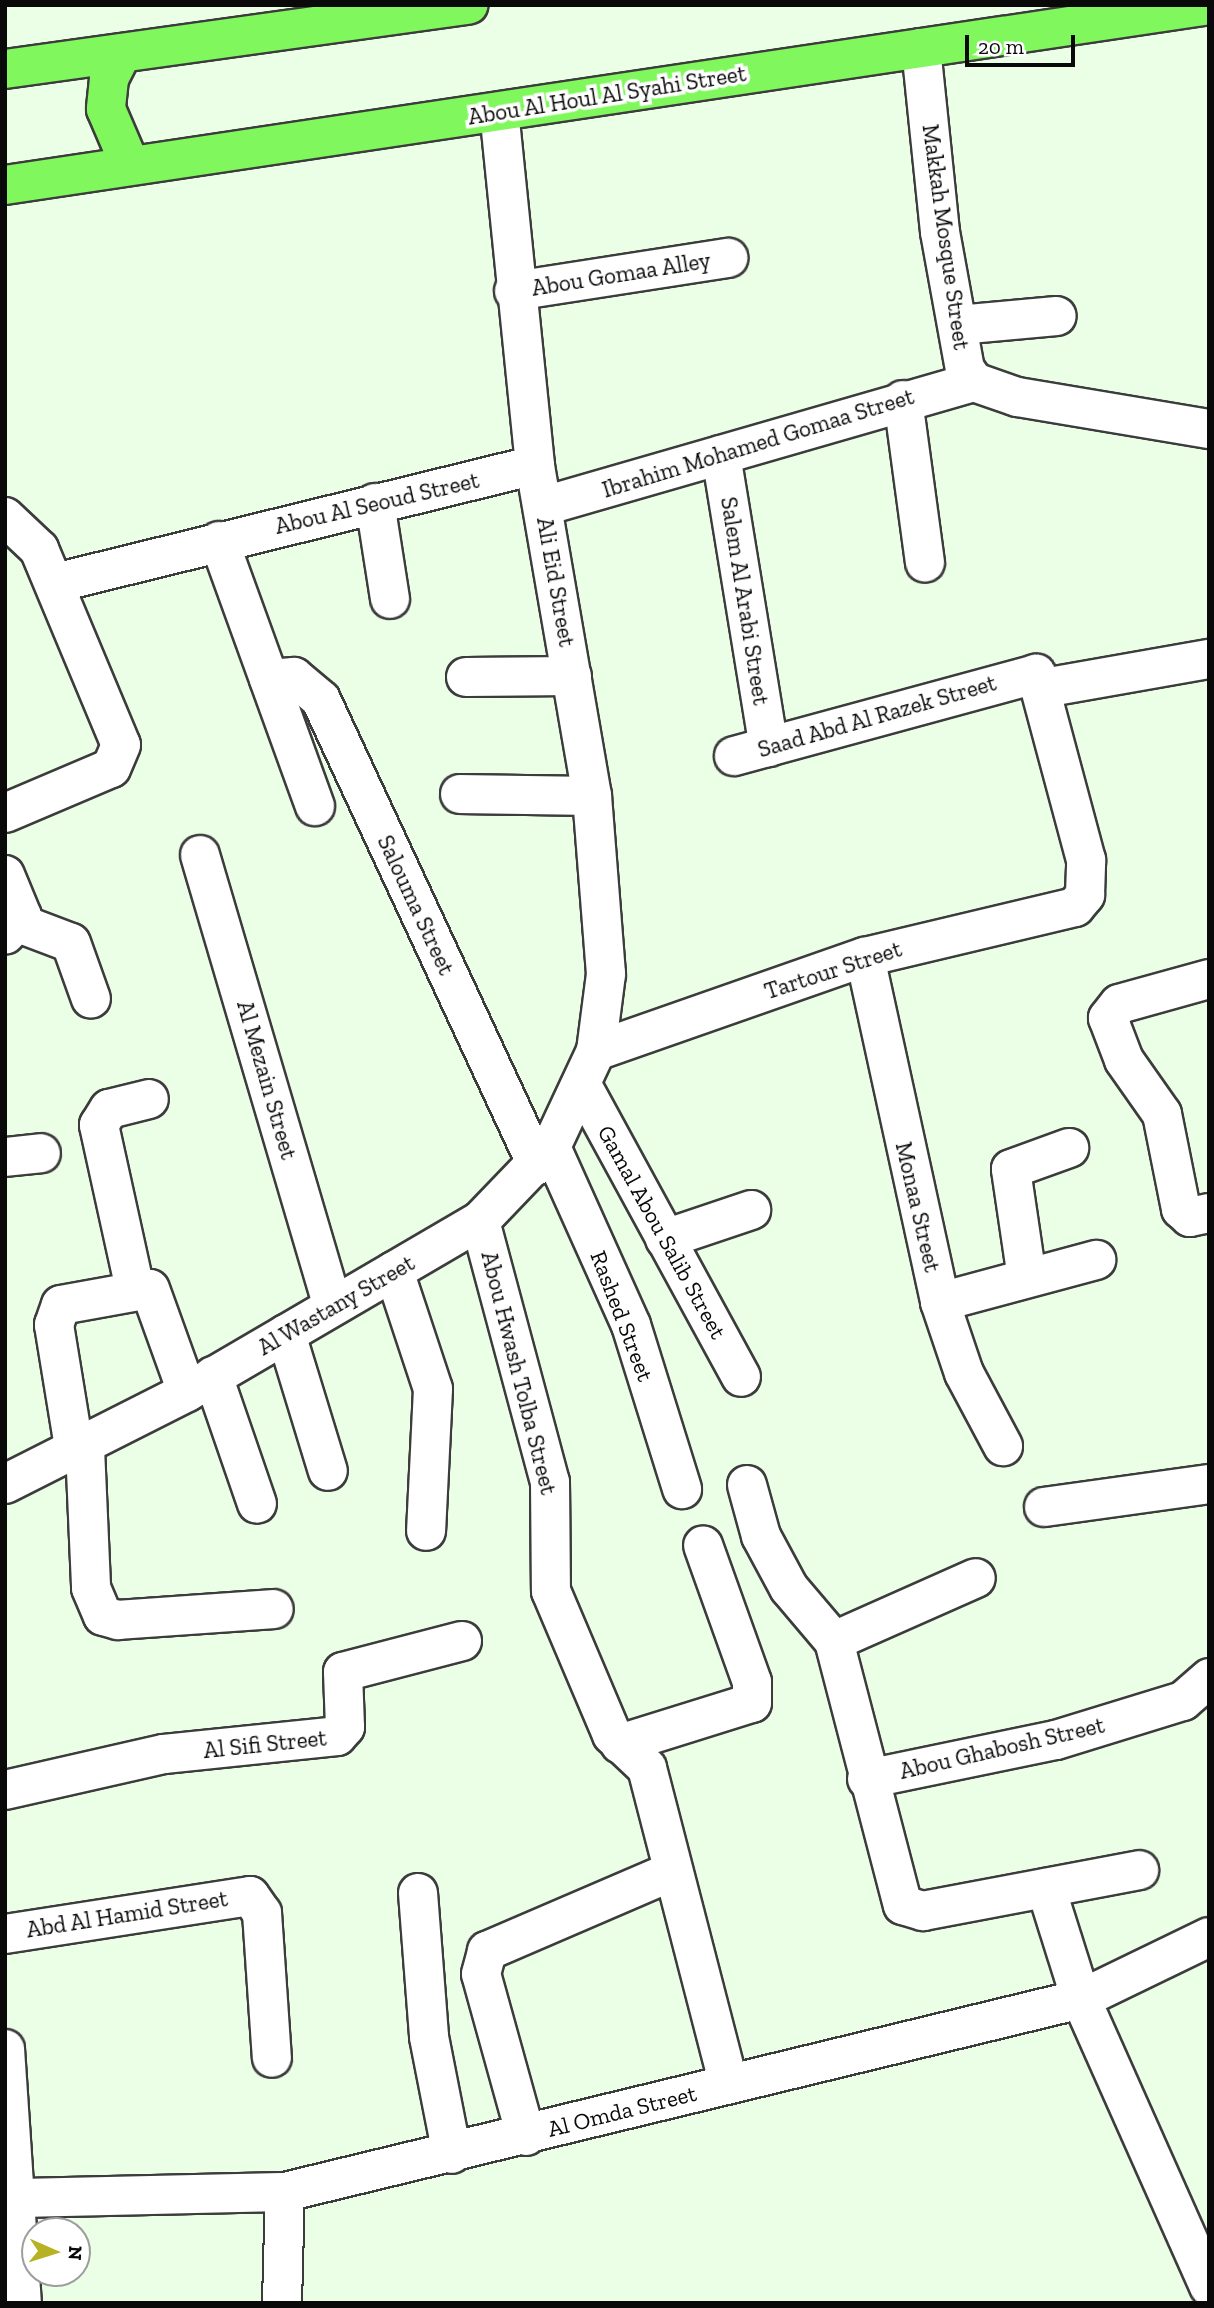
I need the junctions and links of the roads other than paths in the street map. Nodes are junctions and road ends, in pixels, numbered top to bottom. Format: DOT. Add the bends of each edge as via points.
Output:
graph roads {
  1 [pos="469,5"];
  2 [pos="1209,5"];
  3 [pos="920,48"];
  4 [pos="122,53"];
  5 [pos="5,69"];
  6 [pos="499,112"];
  7 [pos="130,165"];
  8 [pos="5,185"];
  9 [pos="728,258"];
  10 [pos="514,291"];
  11 [pos="1058,316"];
  12 [pos="958,325"];
  13 [pos="974,382"];
  14 [pos="903,400"];
  15 [pos="1209,429"];
  16 [pos="721,454"];
  17 [pos="535,465"];
  18 [pos="375,503"];
  19 [pos="544,506"];
  20 [pos="5,517"];
  21 [pos="219,541"];
  22 [pos="925,564"];
  23 [pos="55,583"];
  24 [pos="390,599"];
  25 [pos="1209,660"];
  26 [pos="572,676"];
  27 [pos="466,677"];
  28 [pos="270,679"];
  29 [pos="1032,681"];
  30 [pos="751,752"];
  31 [pos="460,794"];
  32 [pos="592,796"];
  33 [pos="315,806"];
  34 [pos="5,813"];
  35 [pos="200,855"];
  36 [pos="5,875"];
  37 [pos="13,929"];
  38 [pos="865,957"];
  39 [pos="1209,979"];
  40 [pos="91,999"];
  41 [pos="596,1051"];
  42 [pos="583,1087"];
  43 [pos="149,1099"];
  44 [pos="1069,1148"];
  45 [pos="544,1156"];
  46 [pos="751,1210"];
  47 [pos="1209,1213"];
  48 [pos="480,1222"];
  49 [pos="665,1239"];
  50 [pos="1096,1260"];
  51 [pos="394,1271"];
  52 [pos="1027,1278"];
  53 [pos="135,1289"];
  54 [pos="940,1302"];
  55 [pos="333,1306"];
  56 [pos="286,1334"];
  57 [pos="741,1377"];
  58 [pos="200,1384"];
  59 [pos="1003,1446"];
  60 [pos="80,1450"];
  61 [pos="328,1472"];
  62 [pos="5,1484"];
  63 [pos="1209,1484"];
  64 [pos="747,1485"];
  65 [pos="682,1489"];
  66 [pos="257,1504"];
  67 [pos="1044,1507"];
  68 [pos="426,1531"];
  69 [pos="703,1545"];
  70 [pos="976,1578"];
  71 [pos="274,1609"];
  72 [pos="462,1641"];
  73 [pos="834,1641"];
  74 [pos="1209,1678"];
  75 [pos="620,1744"];
  76 [pos="867,1779"];
  77 [pos="5,1790"];
  78 [pos="1139,1870"];
  79 [pos="673,1871"];
  80 [pos="1046,1888"];
  81 [pos="418,1892"];
  82 [pos="5,1934"];
  83 [pos="1209,1937"];
  84 [pos="1082,1999"];
  85 [pos="5,2049"];
  86 [pos="272,2058"];
  87 [pos="729,2084"];
  88 [pos="526,2136"];
  89 [pos="452,2154"];
  90 [pos="10,2160"];
  91 [pos="285,2192"];
  92 [pos="18,2198"];
  93 [pos="1209,2287"];
  94 [pos="22,2303"];
  95 [pos="282,2303"];
  1 -- 4 [label="main road"];
  2 -- 3 [label="main road, Abou Al Houl Al Syahi Street"];
  3 -- 6 [label="main road, Abou Al Houl Al Syahi Street"];
  3 -- 12 [label="street, Makkah Mosque Street" via="940,232"];
  4 -- 5 [label="main road"];
  4 -- 7 [label="main road" via="109,79 107,109"];
  6 -- 7 [label="main road, Abou Al Houl Al Syahi Street"];
  6 -- 10 [label="street, Ali Eid Street"];
  7 -- 8 [label="main road, Abou Al Houl Al Syahi Street"];
  9 -- 10 [label="street, Abou Gomaa Alley"];
  10 -- 17 [label="street, Ali Eid Street"];
  11 -- 12 [label="street"];
  12 -- 13 [label="street, Makkah Mosque Street"];
  13 -- 14 [label="street, Ibrahim Mohamed Gomaa Street"];
  13 -- 15 [label="street" via="1017,397"];
  14 -- 16 [label="street, Ibrahim Mohamed Gomaa Street"];
  14 -- 22 [label="street"];
  16 -- 19 [label="street, Ibrahim Mohamed Gomaa Street"];
  16 -- 30 [label="street, Salem Al Arabi Street"];
  17 -- 18 [label="street, Abou Al Seoud Street"];
  17 -- 19 [label="street, Ali Eid Street"];
  18 -- 21 [label="street, Abou Al Seoud Street"];
  18 -- 24 [label="street"];
  19 -- 26 [label="street, Ali Eid Street"];
  20 -- 23 [label="street" via="29,533"];
  21 -- 23 [label="street, Abou Al Seoud Street"];
  21 -- 28 [label="street"];
  23 -- 34 [label="street" via="120,754 111,768"];
  25 -- 29 [label="street, Saad Abd Al Razek Street"];
  26 -- 27 [label="street"];
  26 -- 32 [label="street, Ali Eid Street"];
  28 -- 33 [label="street"];
  28 -- 45 [label="street, Salouma Street" via="294,677 321,700"];
  29 -- 30 [label="street, Saad Abd Al Razek Street"];
  29 -- 38 [label="street, Tartour Street" via="1086,860 1085,895 1075,907"];
  31 -- 32 [label="street"];
  32 -- 41 [label="street, Ali Eid Street" via="606,974"];
  35 -- 55 [label="street, Al Mezain Street"];
  36 -- 37 [label="street"];
  37 -- 40 [label="street" via="71,943"];
  38 -- 41 [label="street, Tartour Street"];
  38 -- 54 [label="street, Monaa Street"];
  39 -- 47 [label="street" via="1119,1004 1108,1018 1124,1060 1162,1114 1181,1209 1190,1217"];
  41 -- 42 [label="street, Al Wastany Street"];
  42 -- 45 [label="street, Al Wastany Street"];
  42 -- 49 [label="street, Gamal Abou Salib Street"];
  43 -- 53 [label="street" via="109,1109 99,1125"];
  44 -- 52 [label="street" via="1011,1169"];
  45 -- 48 [label="street, Al Wastany Street"];
  45 -- 65 [label="street, Rashed Street" via="631,1325"];
  46 -- 49 [label="street"];
  48 -- 51 [label="street, Al Wastany Street"];
  48 -- 75 [label="street, Abou Hwash Tolba Street" via="550,1482 551,1591"];
  49 -- 57 [label="street, Gamal Abou Salib Street"];
  50 -- 52 [label="street"];
  51 -- 55 [label="street, Al Wastany Street"];
  51 -- 68 [label="street" via="433,1388"];
  52 -- 54 [label="street"];
  53 -- 58 [label="street" via="155,1296"];
  53 -- 60 [label="street" via="61,1305 54,1325"];
  54 -- 59 [label="street, Monaa Street" via="964,1373"];
  55 -- 56 [label="street, Al Wastany Street"];
  56 -- 58 [label="street, Al Wastany Street"];
  56 -- 61 [label="street"];
  58 -- 60 [label="street, Al Wastany Street"];
  58 -- 66 [label="street"];
  60 -- 62 [label="street, Al Wastany Street"];
  60 -- 71 [label="street" via="91,1596 103,1616 118,1620"];
  63 -- 67 [label="street"];
  64 -- 73 [label="street" via="761,1536 789,1588"];
  69 -- 75 [label="street" via="752,1682 752,1703"];
  70 -- 73 [label="street"];
  72 -- 77 [label="street, Al Sifi Street" via="342,1672 345,1727 337,1736 164,1754"];
  73 -- 76 [label="street"];
  74 -- 76 [label="street, Abou Ghabosh Street" via="1183,1701 1056,1740"];
  75 -- 79 [label="street, Abou Hwash Tolba Street" via="647,1768"];
  76 -- 80 [label="street" via="903,1905 923,1911"];
  78 -- 80 [label="street"];
  79 -- 87 [label="street, Abou Hwash Tolba Street"];
  79 -- 88 [label="street" via="487,1951 481,1974"];
  80 -- 84 [label="street"];
  81 -- 89 [label="street" via="429,2037"];
  82 -- 86 [label="street, Abd Al Hamid Street" via="250,1896 262,1913"];
  83 -- 84 [label="street, Al Omda Street"];
  84 -- 87 [label="street, Al Omda Street"];
  84 -- 93 [label="street"];
  85 -- 90 [label="street"];
  87 -- 88 [label="street, Al Omda Street"];
  88 -- 89 [label="street, Al Omda Street"];
  89 -- 91 [label="street, Al Omda Street"];
  90 -- 92 [label="street"];
  91 -- 92 [label="street, Al Omda Street"];
  91 -- 95 [label="street"];
  92 -- 94 [label="street"];
}
